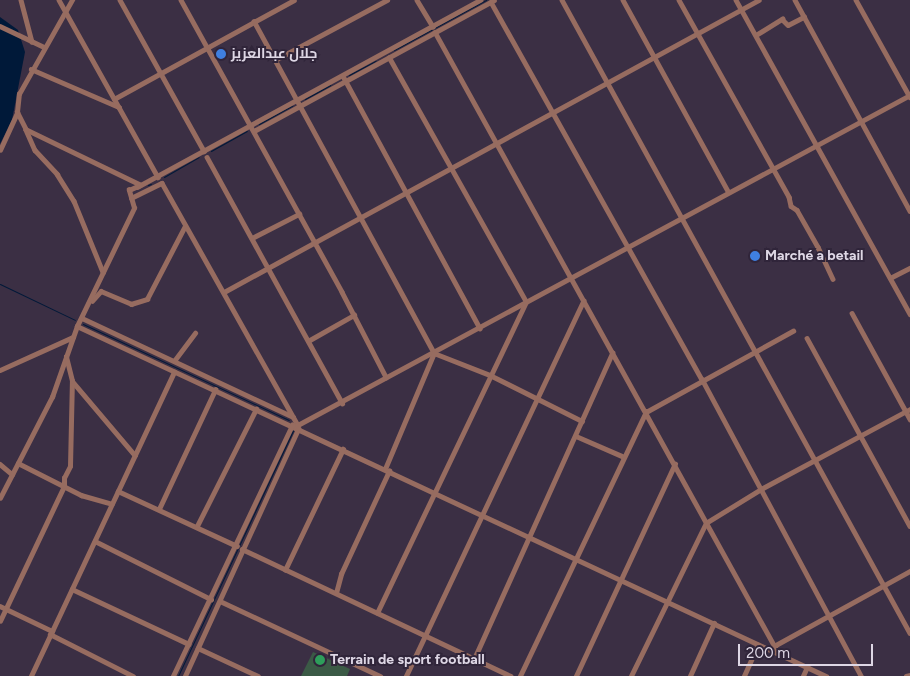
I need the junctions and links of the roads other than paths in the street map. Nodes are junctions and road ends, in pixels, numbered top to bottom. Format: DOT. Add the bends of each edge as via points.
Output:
graph roads {
  1 [pos="21,0"];
  2 [pos="59,0"];
  3 [pos="72,0"];
  4 [pos="120,0"];
  5 [pos="181,0"];
  6 [pos="294,0"];
  7 [pos="387,0"];
  8 [pos="417,0"];
  9 [pos="478,0"];
  10 [pos="562,0"];
  11 [pos="623,0"];
  12 [pos="679,0"];
  13 [pos="736,0"];
  14 [pos="759,0"];
  15 [pos="795,0"];
  16 [pos="856,0"];
  17 [pos="492,1"];
  18 [pos="742,9"];
  19 [pos="65,10"];
  20 [pos="804,16"];
  21 [pos="254,21"];
  22 [pos="0,26"];
  23 [pos="434,30"];
  24 [pos="697,33"];
  25 [pos="756,35"];
  26 [pos="32,42"];
  27 [pos="208,46"];
  28 [pos="44,47"];
  29 [pos="653,56"];
  30 [pos="389,58"];
  31 [pos="275,60"];
  32 [pos="31,69"];
  33 [pos="162,74"];
  34 [pos="343,76"];
  35 [pos="346,81"];
  36 [pos="607,82"];
  37 [pos="910,96"];
  38 [pos="114,99"];
  39 [pos="297,100"];
  40 [pos="300,106"];
  41 [pos="119,107"];
  42 [pos="553,111"];
  43 [pos="17,112"];
  44 [pos="862,120"];
  45 [pos="251,126"];
  46 [pos="26,130"];
  47 [pos="254,131"];
  48 [pos="496,142"];
  49 [pos="816,144"];
  50 [pos="0,150"];
  51 [pos="204,152"];
  52 [pos="207,157"];
  53 [pos="453,167"];
  54 [pos="772,168"];
  55 [pos="158,177"];
  56 [pos="129,190"];
  57 [pos="728,191"];
  58 [pos="408,192"];
  59 [pos="131,198"];
  60 [pos="910,211"];
  61 [pos="300,214"];
  62 [pos="683,216"];
  63 [pos="362,217"];
  64 [pos="185,226"];
  65 [pos="252,238"];
  66 [pos="316,243"];
  67 [pos="627,246"];
  68 [pos="268,268"];
  69 [pos="910,268"];
  70 [pos="103,272"];
  71 [pos="570,276"];
  72 [pos="890,278"];
  73 [pos="833,279"];
  74 [pos="224,292"];
  75 [pos="583,301"];
  76 [pos="526,302"];
  77 [pos="90,304"];
  78 [pos="852,313"];
  79 [pos="910,314"];
  80 [pos="354,315"];
  81 [pos="82,318"];
  82 [pos="77,326"];
  83 [pos="480,328"];
  84 [pos="793,331"];
  85 [pos="195,333"];
  86 [pos="73,337"];
  87 [pos="807,338"];
  88 [pos="308,341"];
  89 [pos="758,351"];
  90 [pos="434,353"];
  91 [pos="612,353"];
  92 [pos="66,357"];
  93 [pos="174,361"];
  94 [pos="0,370"];
  95 [pos="174,372"];
  96 [pos="490,375"];
  97 [pos="386,377"];
  98 [pos="702,379"];
  99 [pos="72,381"];
  100 [pos="215,390"];
  101 [pos="535,398"];
  102 [pos="342,403"];
  103 [pos="256,409"];
  104 [pos="908,410"];
  105 [pos="646,412"];
  106 [pos="294,418"];
  107 [pos="910,419"];
  108 [pos="582,421"];
  109 [pos="296,426"];
  110 [pos="576,436"];
  111 [pos="861,436"];
  112 [pos="343,449"];
  113 [pos="135,455"];
  114 [pos="622,456"];
  115 [pos="815,461"];
  116 [pos="18,463"];
  117 [pos="0,464"];
  118 [pos="674,464"];
  119 [pos="387,470"];
  120 [pos="12,474"];
  121 [pos="64,486"];
  122 [pos="762,489"];
  123 [pos="118,491"];
  124 [pos="435,494"];
  125 [pos="0,498"];
  126 [pos="112,504"];
  127 [pos="159,509"];
  128 [pos="479,516"];
  129 [pos="706,523"];
  130 [pos="197,526"];
  131 [pos="910,526"];
  132 [pos="530,538"];
  133 [pos="95,541"];
  134 [pos="237,546"];
  135 [pos="242,550"];
  136 [pos="574,558"];
  137 [pos="286,570"];
  138 [pos="910,571"];
  139 [pos="621,580"];
  140 [pos="884,585"];
  141 [pos="72,589"];
  142 [pos="336,593"];
  143 [pos="211,598"];
  144 [pos="666,600"];
  145 [pos="220,601"];
  146 [pos="0,606"];
  147 [pos="6,608"];
  148 [pos="377,613"];
  149 [pos="831,615"];
  150 [pos="0,621"];
  151 [pos="714,623"];
  152 [pos="910,632"];
  153 [pos="51,633"];
  154 [pos="424,635"];
  155 [pos="189,644"];
  156 [pos="758,645"];
  157 [pos="774,646"];
  158 [pos="198,648"];
  159 [pos="780,655"];
  160 [pos="474,658"];
  161 [pos="807,668"];
  162 [pos="910,675"];
  163 [pos="31,676"];
  164 [pos="133,676"];
  165 [pos="173,676"];
  166 [pos="185,676"];
  167 [pos="258,676"];
  168 [pos="380,676"];
  169 [pos="406,676"];
  170 [pos="511,676"];
  171 [pos="520,676"];
  172 [pos="576,676"];
  173 [pos="631,676"];
  174 [pos="690,676"];
  175 [pos="744,676"];
  176 [pos="803,676"];
  177 [pos="826,676"];
  178 [pos="861,676"];
  179 [pos="906,676"];
  1 -- 26 [label="street"];
  2 -- 19 [label="street"];
  3 -- 19 [label="street"];
  4 -- 33 [label="street"];
  5 -- 27 [label="street"];
  6 -- 21 [label="street"];
  7 -- 31 [label="street"];
  8 -- 23 [label="street"];
  9 -- 23 [label="street"];
  10 -- 36 [label="street"];
  11 -- 29 [label="street"];
  12 -- 24 [label="street"];
  13 -- 18 [label="street"];
  14 -- 18 [label="street"];
  15 -- 20 [label="street"];
  16 -- 37 [label="street"];
  17 -- 23 [label="street"];
  17 -- 42 [label="street"];
  18 -- 24 [label="street"];
  18 -- 25 [label="street"];
  19 -- 28 [label="street"];
  19 -- 38 [label="street"];
  20 -- 25 [label="street" via="788,25 782,19"];
  20 -- 44 [label="street"];
  21 -- 27 [label="street"];
  21 -- 31 [label="street"];
  22 -- 26 [label="street"];
  23 -- 30 [label="street"];
  23 -- 34 [label="street"];
  23 -- 48 [label="street"];
  24 -- 29 [label="street"];
  24 -- 54 [label="street"];
  25 -- 49 [label="street"];
  26 -- 28 [label="street"];
  27 -- 33 [label="street"];
  27 -- 45 [label="street"];
  28 -- 32 [label="street"];
  29 -- 36 [label="street"];
  29 -- 57 [label="street"];
  30 -- 35 [label="street"];
  30 -- 53 [label="street"];
  31 -- 39 [label="street"];
  32 -- 41 [label="street"];
  32 -- 43 [label="street" via="20,94"];
  33 -- 38 [label="street"];
  33 -- 51 [label="street"];
  34 -- 35 [label="street"];
  34 -- 39 [label="street"];
  35 -- 40 [label="street"];
  35 -- 58 [label="street"];
  36 -- 42 [label="street"];
  36 -- 62 [label="street"];
  37 -- 44 [label="street"];
  38 -- 41 [label="street"];
  39 -- 40 [label="street"];
  39 -- 45 [label="street"];
  40 -- 47 [label="street"];
  40 -- 63 [label="street"];
  41 -- 55 [label="street"];
  42 -- 48 [label="street"];
  42 -- 67 [label="street"];
  43 -- 46 [label="street"];
  43 -- 50 [label="street"];
  44 -- 49 [label="street"];
  44 -- 60 [label="street"];
  45 -- 47 [label="street"];
  45 -- 51 [label="street"];
  46 -- 56 [label="street" via="140,185"];
  46 -- 70 [label="street" via="35,150 58,174 74,201"];
  47 -- 61 [label="street"];
  48 -- 53 [label="street"];
  48 -- 71 [label="street"];
  49 -- 54 [label="street"];
  49 -- 72 [label="street"];
  51 -- 55 [label="street"];
  52 -- 65 [label="street"];
  53 -- 58 [label="street"];
  53 -- 76 [label="street"];
  54 -- 57 [label="street"];
  54 -- 73 [label="street"];
  55 -- 56 [label="street"];
  56 -- 59 [label="street"];
  57 -- 62 [label="street"];
  58 -- 63 [label="street"];
  58 -- 83 [label="street"];
  59 -- 64 [label="street" via="162,183"];
  59 -- 70 [label="street" via="134,208"];
  61 -- 65 [label="street"];
  61 -- 66 [label="street"];
  62 -- 67 [label="street"];
  62 -- 89 [label="street"];
  63 -- 66 [label="street"];
  63 -- 90 [label="street"];
  64 -- 74 [label="street"];
  64 -- 77 [label="street" via="147,300 131,304 102,291"];
  65 -- 68 [label="street"];
  66 -- 68 [label="street"];
  66 -- 80 [label="street"];
  67 -- 71 [label="street"];
  67 -- 98 [label="street"];
  68 -- 74 [label="street"];
  68 -- 88 [label="street"];
  69 -- 72 [label="street"];
  70 -- 77 [label="street"];
  71 -- 75 [label="street"];
  71 -- 76 [label="street"];
  72 -- 79 [label="street"];
  74 -- 106 [label="street"];
  75 -- 91 [label="street"];
  75 -- 101 [label="street"];
  76 -- 83 [label="street"];
  76 -- 96 [label="street"];
  77 -- 81 [label="street"];
  78 -- 104 [label="street"];
  80 -- 88 [label="street"];
  80 -- 97 [label="street"];
  81 -- 82 [label="street"];
  81 -- 93 [label="street"];
  82 -- 86 [label="street"];
  82 -- 95 [label="street"];
  83 -- 90 [label="street"];
  84 -- 89 [label="street"];
  85 -- 93 [label="street"];
  86 -- 92 [label="street"];
  86 -- 94 [label="street"];
  87 -- 111 [label="street"];
  88 -- 102 [label="street"];
  89 -- 98 [label="street"];
  89 -- 115 [label="street"];
  90 -- 96 [label="street"];
  90 -- 97 [label="street"];
  90 -- 119 [label="street"];
  91 -- 105 [label="street"];
  91 -- 108 [label="street"];
  92 -- 99 [label="street"];
  92 -- 116 [label="street" via="52,397"];
  93 -- 106 [label="street"];
  95 -- 100 [label="street"];
  95 -- 113 [label="street"];
  96 -- 101 [label="street"];
  96 -- 124 [label="street"];
  97 -- 102 [label="street"];
  98 -- 105 [label="street"];
  98 -- 122 [label="street"];
  99 -- 113 [label="street" via="79,394"];
  99 -- 121 [label="street" via="70,466"];
  100 -- 103 [label="street"];
  100 -- 127 [label="street"];
  101 -- 108 [label="street"];
  101 -- 128 [label="street"];
  102 -- 109 [label="street"];
  103 -- 109 [label="street"];
  103 -- 130 [label="street"];
  104 -- 107 [label="street"];
  104 -- 111 [label="street"];
  105 -- 114 [label="street"];
  105 -- 118 [label="street"];
  106 -- 109 [label="street"];
  108 -- 110 [label="street"];
  109 -- 112 [label="street"];
  109 -- 134 [label="street"];
  109 -- 135 [label="street"];
  110 -- 114 [label="street"];
  110 -- 132 [label="street"];
  111 -- 115 [label="street"];
  111 -- 131 [label="street"];
  112 -- 119 [label="street"];
  112 -- 137 [label="street"];
  113 -- 123 [label="street"];
  114 -- 136 [label="street"];
  115 -- 122 [label="street"];
  115 -- 140 [label="street"];
  116 -- 120 [label="street"];
  116 -- 121 [label="street"];
  117 -- 120 [label="street"];
  118 -- 129 [label="street"];
  118 -- 139 [label="street"];
  119 -- 124 [label="street"];
  119 -- 142 [label="street" via="341,574"];
  120 -- 125 [label="street"];
  121 -- 126 [label="street"];
  121 -- 147 [label="street"];
  122 -- 129 [label="street"];
  122 -- 149 [label="street"];
  123 -- 126 [label="street"];
  123 -- 127 [label="street"];
  124 -- 128 [label="street"];
  124 -- 148 [label="street"];
  126 -- 133 [label="street"];
  127 -- 130 [label="street"];
  128 -- 132 [label="street"];
  128 -- 154 [label="street"];
  129 -- 144 [label="street"];
  129 -- 157 [label="street"];
  130 -- 134 [label="street"];
  132 -- 136 [label="street"];
  132 -- 160 [label="street"];
  133 -- 141 [label="street"];
  133 -- 143 [label="street"];
  134 -- 143 [label="street"];
  135 -- 137 [label="street"];
  135 -- 145 [label="street"];
  136 -- 139 [label="street"];
  136 -- 171 [label="street"];
  137 -- 142 [label="street"];
  138 -- 140 [label="street"];
  139 -- 144 [label="street"];
  139 -- 172 [label="street"];
  140 -- 149 [label="street"];
  140 -- 152 [label="street"];
  141 -- 153 [label="street"];
  141 -- 155 [label="street"];
  142 -- 148 [label="street"];
  143 -- 155 [label="street"];
  144 -- 151 [label="street"];
  144 -- 173 [label="street"];
  145 -- 158 [label="street"];
  145 -- 168 [label="street"];
  146 -- 147 [label="street"];
  147 -- 150 [label="street"];
  147 -- 153 [label="street"];
  148 -- 154 [label="street"];
  149 -- 157 [label="street"];
  149 -- 178 [label="street"];
  151 -- 156 [label="street"];
  151 -- 174 [label="street"];
  153 -- 163 [label="street"];
  153 -- 164 [label="street"];
  154 -- 160 [label="street"];
  154 -- 169 [label="street"];
  155 -- 165 [label="street"];
  156 -- 159 [label="street"];
  156 -- 175 [label="street"];
  157 -- 159 [label="street"];
  158 -- 166 [label="street"];
  158 -- 167 [label="street"];
  159 -- 161 [label="street"];
  160 -- 170 [label="street"];
  161 -- 176 [label="street"];
  161 -- 177 [label="street"];
  162 -- 179 [label="street"];
}
